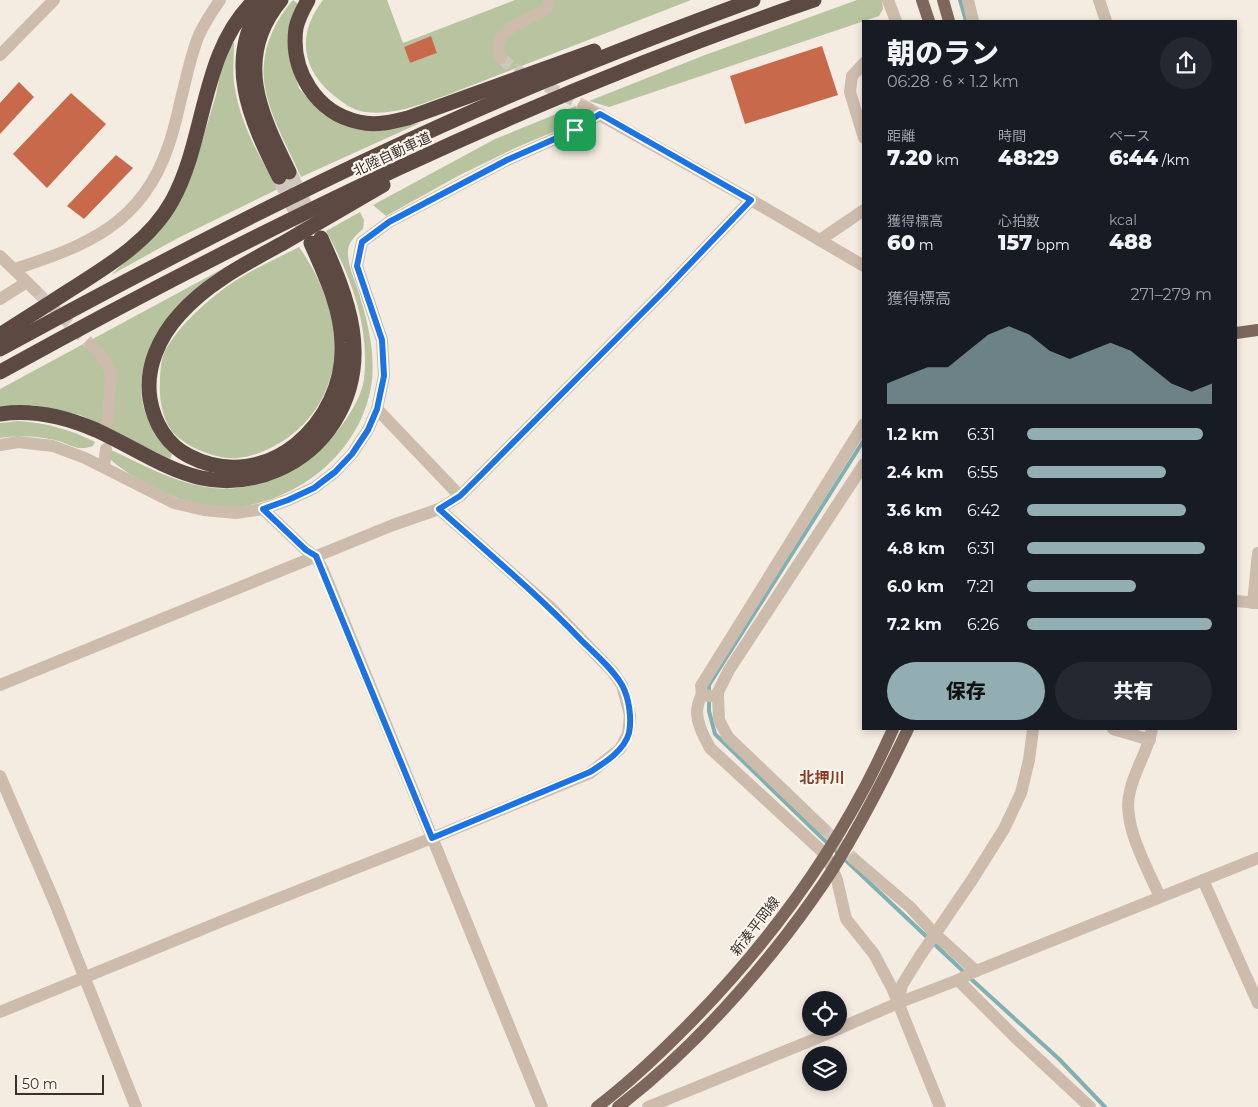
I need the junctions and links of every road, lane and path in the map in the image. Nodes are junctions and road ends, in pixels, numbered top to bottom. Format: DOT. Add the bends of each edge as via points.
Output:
graph roads {
  1 [pos="54,0"];
  2 [pos="220,0"];
  3 [pos="255,0"];
  4 [pos="265,0"];
  5 [pos="281,0"];
  6 [pos="308,0"];
  7 [pos="549,0"];
  8 [pos="739,0"];
  9 [pos="753,0"];
  10 [pos="814,0"];
  11 [pos="888,0"];
  12 [pos="922,0"];
  13 [pos="943,0"];
  14 [pos="968,0"];
  15 [pos="1099,0"];
  16 [pos="896,20"];
  17 [pos="929,20"];
  18 [pos="949,20"];
  19 [pos="974,20"];
  20 [pos="1106,20"];
  21 [pos="0,55"];
  22 [pos="501,58"];
  23 [pos="862,65"];
  24 [pos="584,106"];
  25 [pos="600,114"];
  26 [pos="862,131"];
  27 [pos="465,138"];
  28 [pos="751,200"];
  29 [pos="862,211"];
  30 [pos="820,240"];
  31 [pos="0,256"];
  32 [pos="862,265"];
  33 [pos="15,269"];
  34 [pos="0,299"];
  35 [pos="1258,330"];
  36 [pos="1237,334"];
  37 [pos="0,335"];
  38 [pos="91,346"];
  39 [pos="0,348"];
  40 [pos="0,372"];
  41 [pos="377,409"];
  42 [pos="0,414"];
  43 [pos="108,420"];
  44 [pos="862,427"];
  45 [pos="0,445"];
  46 [pos="106,449"];
  47 [pos="842,459"];
  48 [pos="104,467"];
  49 [pos="862,469"];
  50 [pos="460,496"];
  51 [pos="263,509"];
  52 [pos="439,509"];
  53 [pos="1258,553"];
  54 [pos="316,556"];
  55 [pos="1237,601"];
  56 [pos="1256,603"];
  57 [pos="0,685"];
  58 [pos="703,695"];
  59 [pos="718,697"];
  60 [pos="893,730"];
  61 [pos="908,730"];
  62 [pos="1033,730"];
  63 [pos="1121,730"];
  64 [pos="1151,734"];
  65 [pos="0,776"];
  66 [pos="824,829"];
  67 [pos="432,838"];
  68 [pos="826,855"];
  69 [pos="1258,858"];
  70 [pos="855,860"];
  71 [pos="833,870"];
  72 [pos="1203,880"];
  73 [pos="1160,897"];
  74 [pos="935,934"];
  75 [pos="976,971"];
  76 [pos="85,978"];
  77 [pos="958,980"];
  78 [pos="898,1002"];
  79 [pos="1258,1003"];
  80 [pos="0,1012"];
  81 [pos="136,1107"];
  82 [pos="542,1107"];
  83 [pos="597,1107"];
  84 [pos="618,1107"];
  85 [pos="648,1107"];
  86 [pos="940,1107"];
  87 [pos="1090,1107"];
  1 -- 21 [label="street"];
  2 -- 33 [label="street" via="197,39 168,147 148,190 114,226 93,239"];
  3 -- 37 [label="highway" via="240,16 223,46 186,167 171,202 158,220 113,262"];
  4 -- 5 [label="highway" via="257,11 245,44 243,73 251,116 265,150 284,174 261,112 254,65 264,24"];
  6 -- 8 [label="highway" via="296,27 295,43 301,73 308,88 318,100 343,117 376,124 408,118"];
  7 -- 22 [label="street" via="546,10 513,26 503,35 497,45"];
  9 -- 39 [label="highway, 北陸自動車道" via="588,64 435,129 254,215"];
  10 -- 27 [label="highway, 北陸自動車道" via="690,44"];
  11 -- 16 [label="street"];
  12 -- 17 [label="main road"];
  13 -- 18 [label="main road"];
  14 -- 19 [label="street"];
  15 -- 20 [label="street"];
  23 -- 26 [label="street" via="852,76 850,92"];
  24 -- 25 [label="street"];
  25 -- 28 [label="street"];
  25 -- 41 [label="street" via="575,130 507,160 397,218 362,242 357,266 382,340 384,376"];
  27 -- 40 [label="highway, 北陸自動車道" via="261,234"];
  27 -- 42 [label="highway" via="224,277 180,313 160,342 149,375 149,392 157,422 169,440 185,454 214,466 246,466 278,456 318,424 335,394 339,378 342,343 336,306 316,241 342,285 352,319 353,370 343,406 325,434 300,458 285,467 252,478 200,478 166,467 77,423 42,414"];
  28 -- 30 [label="street"];
  28 -- 50 [label="street"];
  29 -- 30 [label="street"];
  30 -- 32 [label="street"];
  31 -- 33 [label="street"];
  33 -- 34 [label="street" via="31,286"];
  35 -- 36 [label="main road"];
  38 -- 43 [label="street" via="105,360 111,373"];
  41 -- 50 [label="street"];
  41 -- 51 [label="street" via="368,430 335,472 314,488"];
  44 -- 47 [label="street"];
  45 -- 48 [label="street" via="18,442 53,446"];
  46 -- 48 [label="street"];
  47 -- 49 [label="street"];
  47 -- 58 [label="street" via="701,686"];
  48 -- 51 [label="street" via="174,502 204,510 236,513"];
  49 -- 59 [label="street" via="729,670"];
  50 -- 52 [label="street"];
  51 -- 54 [label="street"];
  52 -- 54 [label="street"];
  52 -- 67 [label="street" via="551,608 612,672 622,685 630,715 628,734 620,748 590,772"];
  53 -- 56 [label="street"];
  54 -- 57 [label="street"];
  54 -- 67 [label="street"];
  55 -- 56 [label="street"];
  58 -- 59 [label="street"];
  58 -- 68 [label="street" via="697,706 700,730 710,748"];
  59 -- 66 [label="street" via="718,720 728,737"];
  60 -- 68 [label="main road, 新湊平岡線" via="862,795"];
  61 -- 71 [label="main road" via="879,790"];
  62 -- 74 [label="street" via="1021,793 1004,829"];
  63 -- 64 [label="street"];
  64 -- 73 [label="street" via="1130,791 1129,810 1131,827"];
  65 -- 76 [label="street"];
  67 -- 76 [label="street"];
  67 -- 82 [label="street"];
  68 -- 71 [label="street"];
  68 -- 83 [label="main road, 新湊平岡線" via="766,940 709,1005 650,1063"];
  69 -- 72 [label="street"];
  70 -- 74 [label="street" via="910,907"];
  71 -- 78 [label="street" via="846,919 874,954"];
  71 -- 84 [label="main road" via="761,967 724,1009"];
  72 -- 73 [label="street"];
  72 -- 79 [label="street"];
  73 -- 75 [label="street"];
  74 -- 75 [label="street"];
  74 -- 78 [label="street" via="902,985"];
  75 -- 77 [label="street"];
  76 -- 80 [label="street"];
  76 -- 81 [label="street"];
  77 -- 78 [label="street"];
  77 -- 87 [label="street"];
  78 -- 85 [label="street"];
  78 -- 86 [label="street"];
}
